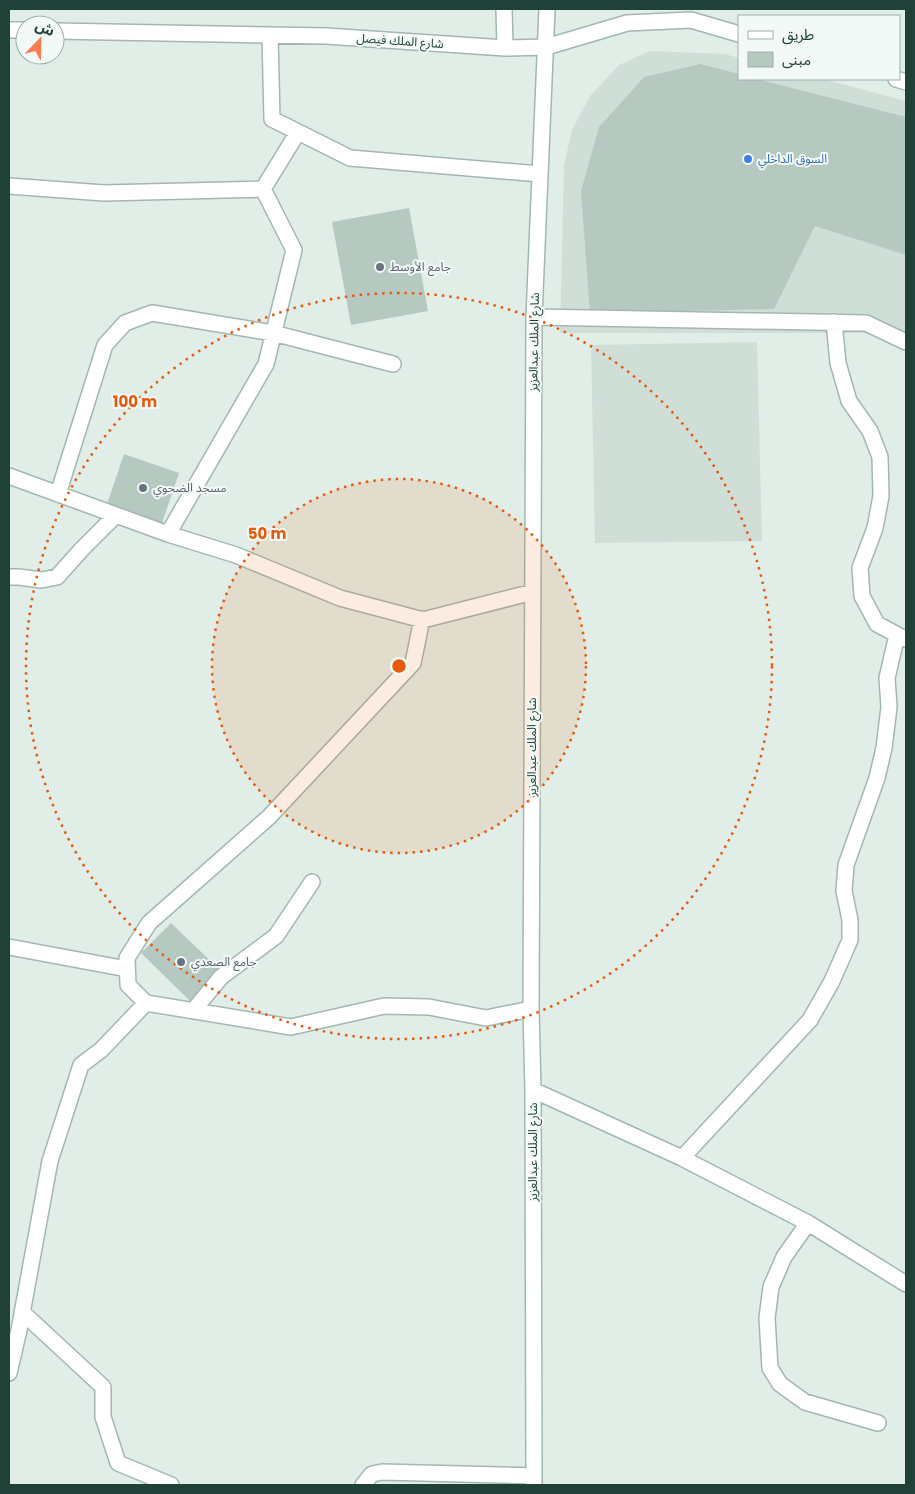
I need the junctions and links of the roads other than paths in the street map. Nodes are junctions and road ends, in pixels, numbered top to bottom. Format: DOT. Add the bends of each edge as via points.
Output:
graph roads {
  1 [pos="504,9"];
  2 [pos="546,9"];
  3 [pos="65,31"];
  4 [pos="738,34"];
  5 [pos="270,35"];
  6 [pos="546,46"];
  7 [pos="504,48"];
  8 [pos="298,132"];
  9 [pos="540,174"];
  10 [pos="9,186"];
  11 [pos="263,189"];
  12 [pos="534,317"];
  13 [pos="834,322"];
  14 [pos="273,332"];
  15 [pos="906,342"];
  16 [pos="393,364"];
  17 [pos="9,476"];
  18 [pos="58,494"];
  19 [pos="116,516"];
  20 [pos="168,534"];
  21 [pos="9,577"];
  22 [pos="533,592"];
  23 [pos="422,619"];
  24 [pos="902,637"];
  25 [pos="312,882"];
  26 [pos="9,947"];
  27 [pos="127,969"];
  28 [pos="146,1003"];
  29 [pos="531,1009"];
  30 [pos="193,1011"];
  31 [pos="533,1090"];
  32 [pos="682,1158"];
  33 [pos="808,1222"];
  34 [pos="906,1284"];
  35 [pos="22,1312"];
  36 [pos="12,1345"];
  37 [pos="9,1373"];
  38 [pos="878,1423"];
  39 [pos="534,1481"];
  40 [pos="171,1485"];
  41 [pos="363,1485"];
  1 -- 7 [label="street"];
  2 -- 6 [label="street, شارع الملك عبدالعزيز"];
  3 -- 5 [label="street, شارع الملك فيصل"];
  4 -- 6 [label="street, شارع الملك فيصل" via="691,20 627,23"];
  5 -- 7 [label="street, شارع الملك فيصل"];
  5 -- 8 [label="street" via="272,120"];
  6 -- 7 [label="street, شارع الملك فيصل"];
  6 -- 9 [label="street, شارع الملك عبدالعزيز"];
  8 -- 9 [label="street" via="350,158"];
  8 -- 11 [label="street"];
  9 -- 12 [label="street, شارع الملك عبدالعزيز"];
  10 -- 11 [label="street" via="104,193"];
  11 -- 14 [label="street" via="294,250"];
  12 -- 13 [label="street"];
  12 -- 22 [label="street, شارع الملك عبدالعزيز"];
  13 -- 15 [label="street" via="866,322"];
  13 -- 24 [label="street" via="838,363 849,401 870,431 880,457 880,496 875,528 860,568 862,596 877,624"];
  14 -- 16 [label="street"];
  14 -- 18 [label="street" via="152,313 125,323 105,345"];
  14 -- 20 [label="street" via="266,364"];
  17 -- 18 [label="street"];
  18 -- 19 [label="street"];
  19 -- 20 [label="street"];
  19 -- 21 [label="street" via="57,577 41,580"];
  20 -- 23 [label="street" via="236,555 340,598"];
  22 -- 23 [label="street"];
  22 -- 29 [label="street, شارع الملك عبدالعزيز"];
  23 -- 27 [label="street" via="413,662 269,817 149,923 127,958"];
  24 -- 32 [label="street" via="887,678 889,707 877,778 846,865 844,891 850,940 810,1020"];
  25 -- 30 [label="street" via="276,936 221,977"];
  26 -- 27 [label="street"];
  27 -- 28 [label="street" via="128,985"];
  28 -- 30 [label="street"];
  28 -- 35 [label="street" via="102,1050 81,1065 50,1161"];
  29 -- 30 [label="street" via="486,1018 429,1008 384,1006 291,1027"];
  29 -- 31 [label="street, شارع الملك عبدالعزيز"];
  31 -- 32 [label="street"];
  31 -- 39 [label="street, شارع الملك عبدالعزيز"];
  32 -- 33 [label="street"];
  33 -- 34 [label="street"];
  33 -- 38 [label="street" via="784,1257 772,1287 767,1318 770,1368 780,1384 804,1402"];
  35 -- 36 [label="street"];
  35 -- 40 [label="street" via="103,1387 103,1417 118,1463"];
  36 -- 37 [label="street"];
  39 -- 41 [label="street" via="382,1472 372,1474"];
}
